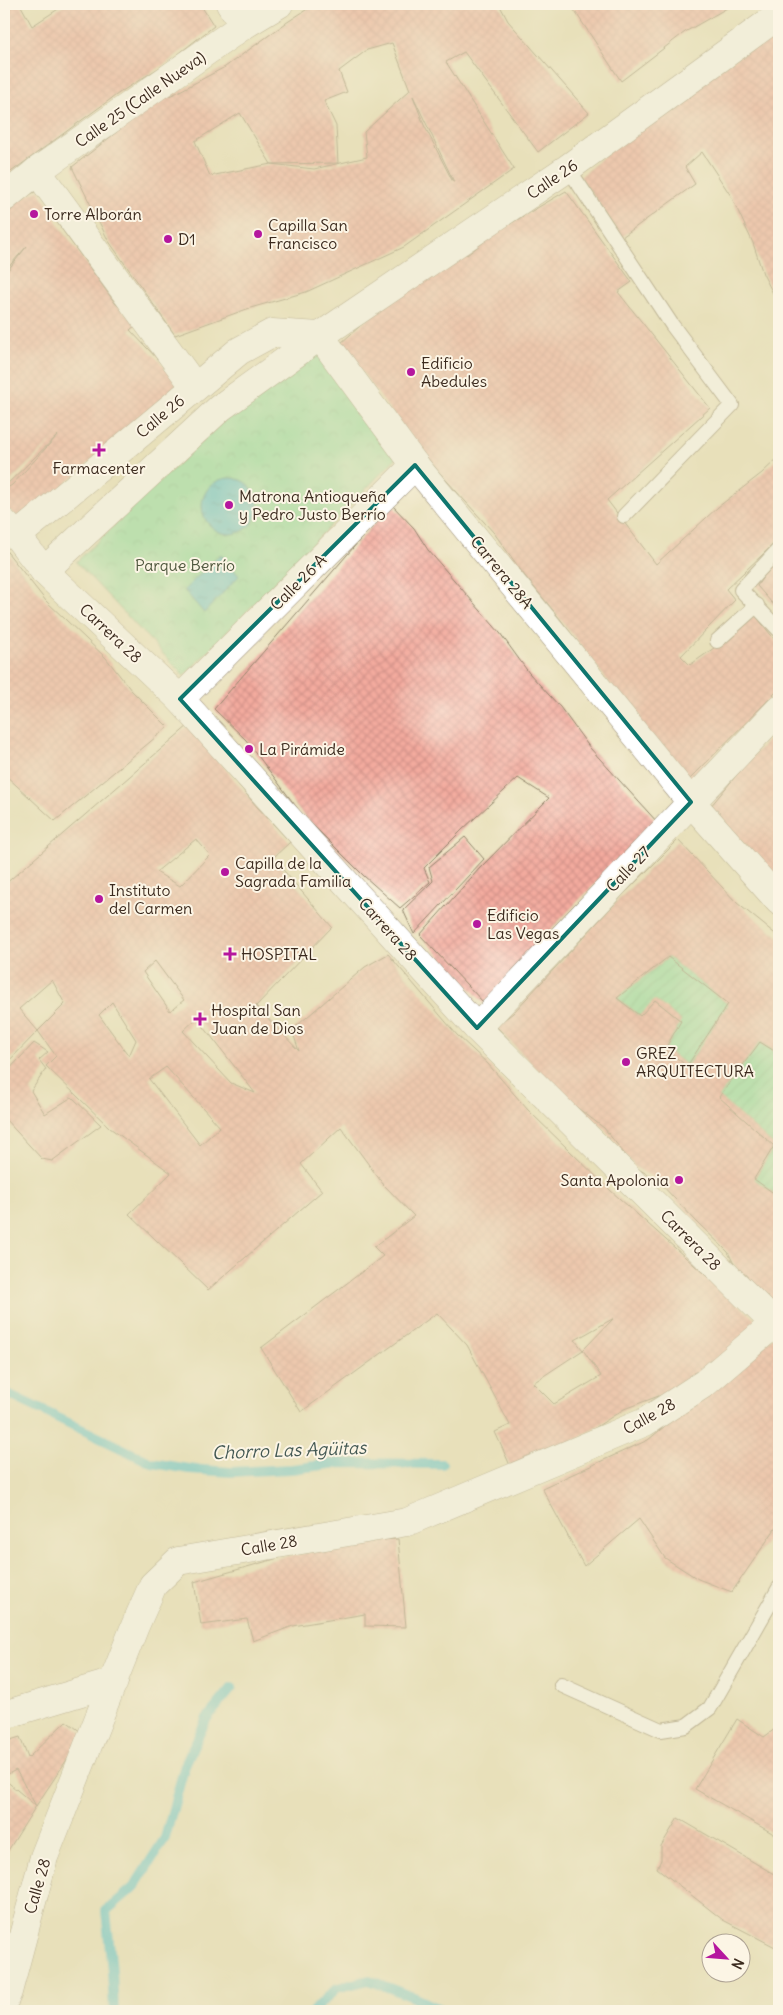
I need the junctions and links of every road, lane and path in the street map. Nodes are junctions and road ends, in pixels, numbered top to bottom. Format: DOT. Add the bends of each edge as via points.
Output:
graph roads {
  1 [pos="279,4"];
  2 [pos="237,15"];
  3 [pos="779,15"];
  4 [pos="568,168"];
  5 [pos="38,171"];
  6 [pos="4,198"];
  7 [pos="320,336"];
  8 [pos="195,387"];
  9 [pos="415,465"];
  10 [pos="624,516"];
  11 [pos="10,529"];
  12 [pos="779,549"];
  13 [pos="44,571"];
  14 [pos="757,605"];
  15 [pos="779,630"];
  16 [pos="717,641"];
  17 [pos="180,699"];
  18 [pos="779,710"];
  19 [pos="691,802"];
  20 [pos="779,901"];
  21 [pos="476,1028"];
  22 [pos="778,1322"];
  23 [pos="779,1588"];
  24 [pos="114,1682"];
  25 [pos="560,1685"];
  26 [pos="4,1715"];
  27 [pos="4,2001"];
  1 -- 2 [label="street, Calle 25 (Calle Nueva)"];
  2 -- 5 [label="street, Calle 25 (Calle Nueva)"];
  3 -- 4 [label="street, Calle 26"];
  4 -- 7 [label="street, Calle 26"];
  4 -- 10 [label="lane" via="672,325 732,405"];
  5 -- 6 [label="street, Calle 25 (Calle Nueva)"];
  5 -- 8 [label="street"];
  7 -- 8 [label="street, Calle 26" via="272,334 239,352"];
  7 -- 9 [label="street, Carrera 28A"];
  7 -- 13 [label="street, Calle 26" via="220,408"];
  8 -- 11 [label="street, Calle 26"];
  9 -- 17 [label="street, Calle 26 A"];
  9 -- 19 [label="street, Carrera 28A"];
  11 -- 13 [label="street, Carrera 28"];
  12 -- 14 [label="lane" via="741,590"];
  13 -- 17 [label="street, Carrera 28"];
  14 -- 15 [label="lane"];
  14 -- 16 [label="lane"];
  17 -- 21 [label="street, Carrera 28"];
  18 -- 19 [label="street, Calle 27"];
  19 -- 20 [label="street, Carrera 28A"];
  19 -- 21 [label="street, Calle 27"];
  21 -- 22 [label="street, Carrera 28"];
  22 -- 24 [label="street, Calle 28" via="705,1382 645,1422 407,1522 178,1561 153,1585"];
  23 -- 25 [label="lane" via="710,1708 686,1726 661,1730"];
  24 -- 26 [label="street"];
  24 -- 27 [label="street, Calle 28" via="44,1858"];
}
